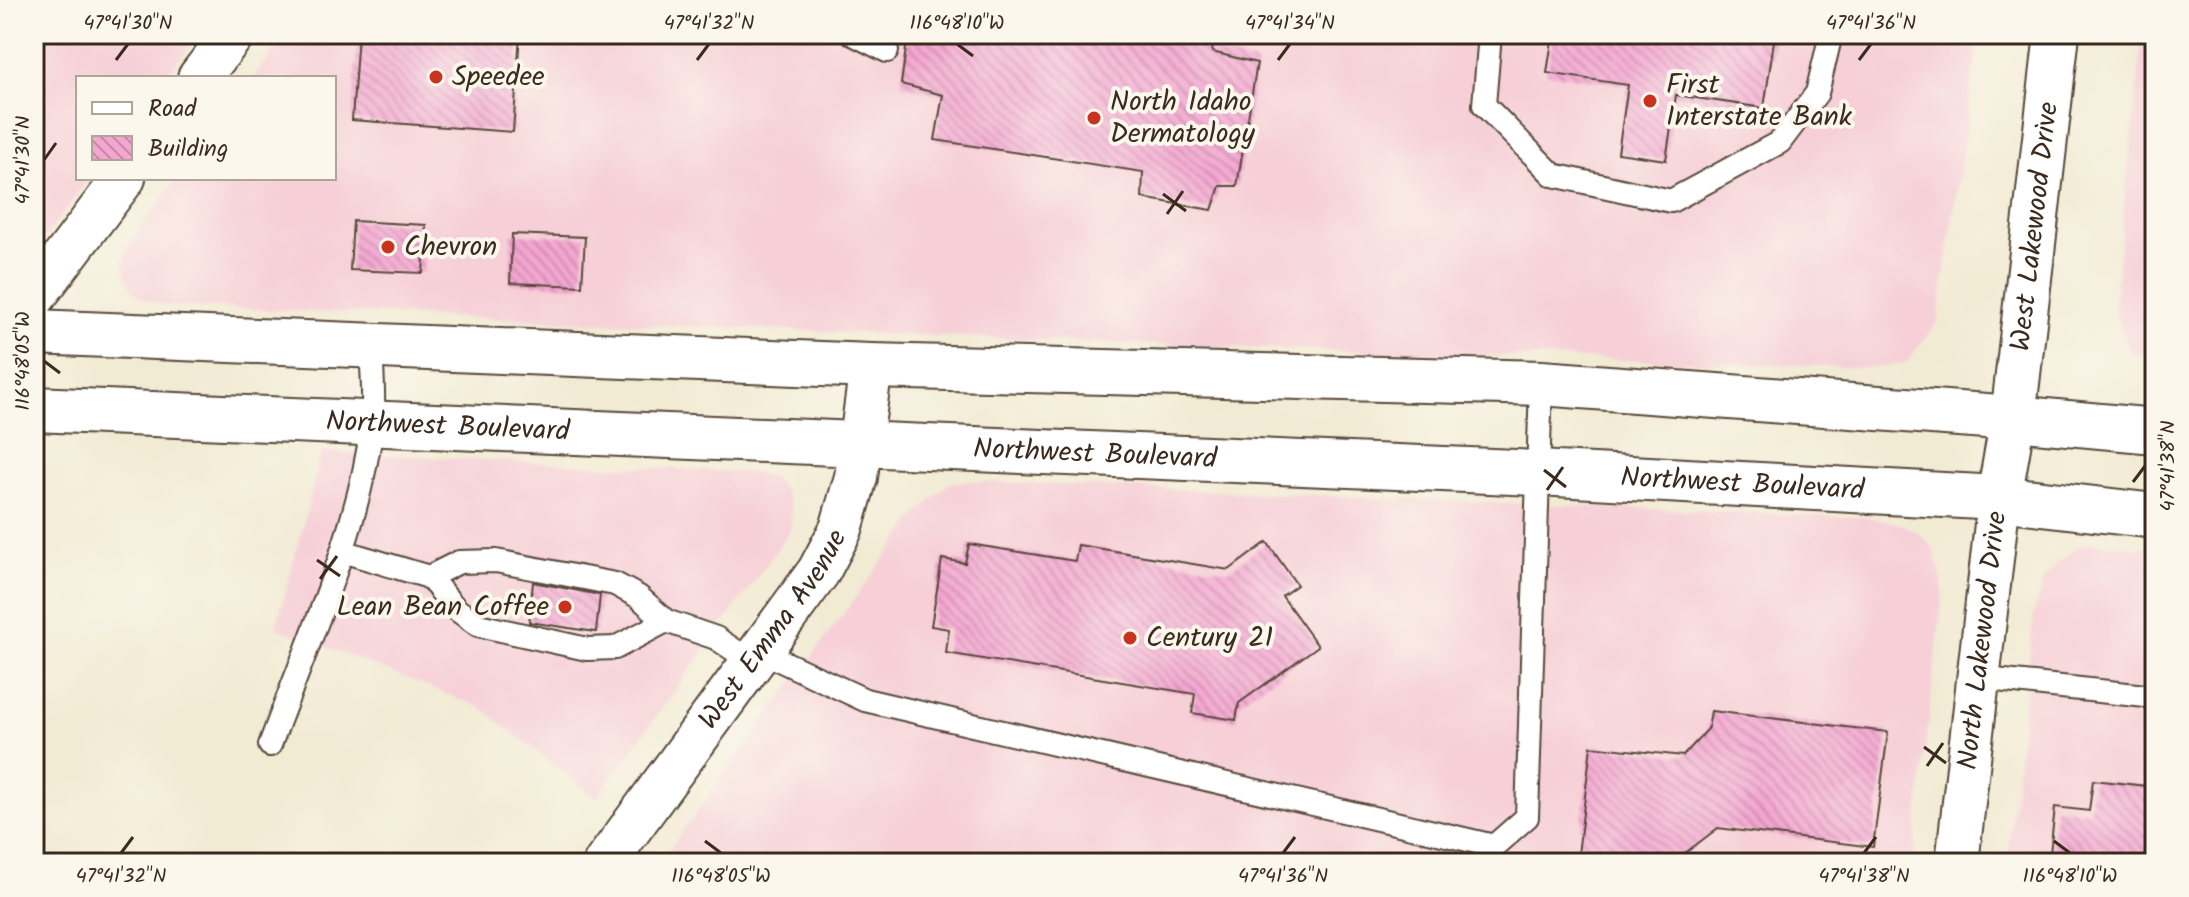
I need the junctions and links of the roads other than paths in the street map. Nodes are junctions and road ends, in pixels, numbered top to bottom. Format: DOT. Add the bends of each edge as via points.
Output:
graph roads {
  1 [pos="233,34"];
  2 [pos="853,34"];
  3 [pos="1490,34"];
  4 [pos="1831,34"];
  5 [pos="2057,34"];
  6 [pos="887,51"];
  7 [pos="201,76"];
  8 [pos="122,180"];
  9 [pos="34,297"];
  10 [pos="34,332"];
  11 [pos="371,346"];
  12 [pos="871,366"];
  13 [pos="1541,383"];
  14 [pos="34,409"];
  15 [pos="2013,418"];
  16 [pos="373,423"];
  17 [pos="2155,431"];
  18 [pos="860,442"];
  19 [pos="1538,473"];
  20 [pos="1999,498"];
  21 [pos="2155,516"];
  22 [pos="342,551"];
  23 [pos="429,577"];
  24 [pos="666,621"];
  25 [pos="756,657"];
  26 [pos="1977,678"];
  27 [pos="2155,697"];
  28 [pos="270,745"];
  29 [pos="605,863"];
  30 [pos="1957,863"];
  1 -- 7 [label="street"];
  2 -- 6 [label="lane"];
  3 -- 4 [label="lane" via="1484,105 1553,175 1671,201 1780,142 1817,93"];
  5 -- 15 [label="main road, West Lakewood Drive"];
  8 -- 9 [label="street"];
  10 -- 11 [label="main road"];
  11 -- 12 [label="main road"];
  11 -- 16 [label="lane"];
  12 -- 13 [label="main road"];
  12 -- 18 [label="street, West Emma Avenue"];
  13 -- 15 [label="main road"];
  13 -- 19 [label="lane"];
  14 -- 16 [label="main road, Northwest Boulevard"];
  15 -- 17 [label="main road"];
  15 -- 20 [label="main road, North Lakewood Drive"];
  16 -- 18 [label="main road, Northwest Boulevard"];
  16 -- 22 [label="lane"];
  18 -- 19 [label="main road, Northwest Boulevard"];
  18 -- 25 [label="street, West Emma Avenue" via="841,529 819,571"];
  19 -- 20 [label="main road, Northwest Boulevard"];
  19 -- 25 [label="lane" via="1527,817 1494,846 865,700"];
  20 -- 21 [label="main road, Northwest Boulevard"];
  20 -- 26 [label="street, North Lakewood Drive"];
  22 -- 23 [label="lane"];
  22 -- 28 [label="lane"];
  23 -- 24 [label="lane" via="459,562 496,561 615,584"];
  23 -- 24 [label="lane" via="478,625 587,649 615,648"];
  24 -- 25 [label="lane"];
  25 -- 29 [label="street, West Emma Avenue"];
  26 -- 27 [label="lane"];
  26 -- 30 [label="street, North Lakewood Drive"];
}
